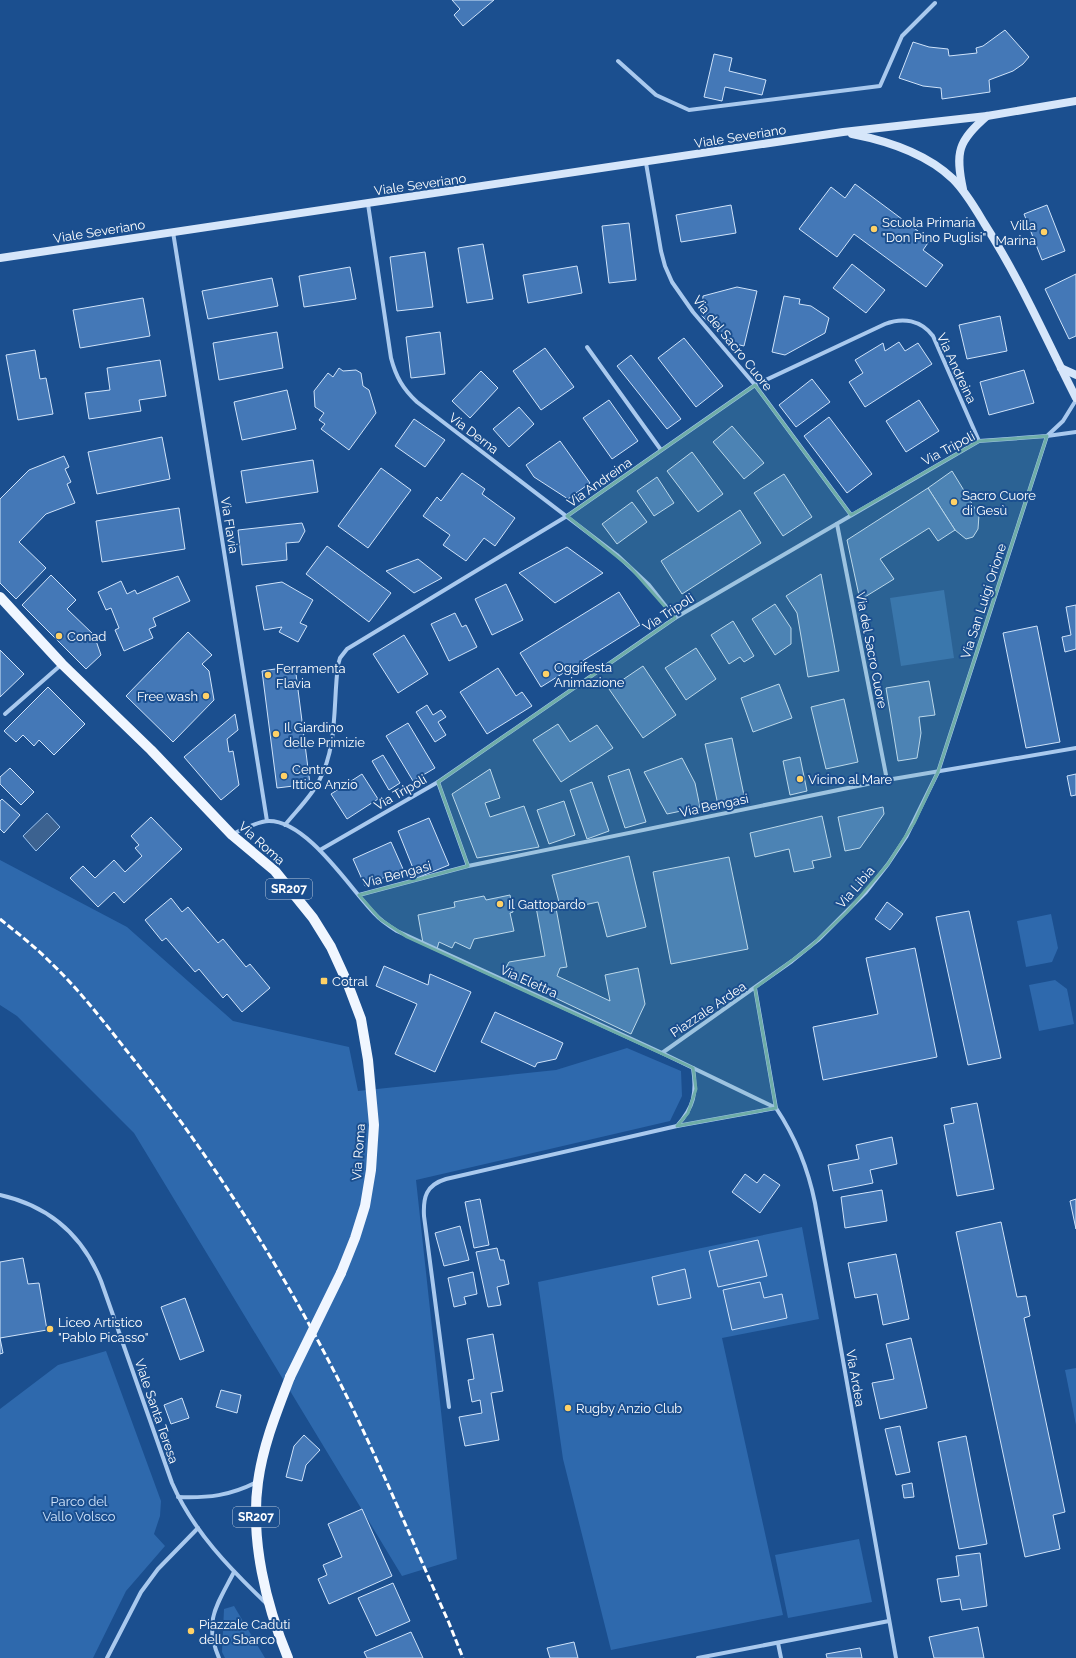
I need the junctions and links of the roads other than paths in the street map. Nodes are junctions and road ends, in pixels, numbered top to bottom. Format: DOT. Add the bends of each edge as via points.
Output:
graph roads {
  1 [pos="935,3"];
  2 [pos="618,61"];
  3 [pos="1076,101"];
  4 [pos="987,116"];
  5 [pos="844,132"];
  6 [pos="646,163"];
  7 [pos="963,190"];
  8 [pos="368,204"];
  9 [pos="173,232"];
  10 [pos="0,258"];
  11 [pos="586,347"];
  12 [pos="1060,367"];
  13 [pos="1076,375"];
  14 [pos="754,384"];
  15 [pos="1076,399"];
  16 [pos="1076,432"];
  17 [pos="1047,436"];
  18 [pos="979,441"];
  19 [pos="660,450"];
  20 [pos="851,515"];
  21 [pos="566,516"];
  22 [pos="837,524"];
  23 [pos="0,597"];
  24 [pos="675,618"];
  25 [pos="62,664"];
  26 [pos="5,714"];
  27 [pos="1076,748"];
  28 [pos="938,772"];
  29 [pos="887,780"];
  30 [pos="438,782"];
  31 [pos="267,821"];
  32 [pos="285,825"];
  33 [pos="232,834"];
  34 [pos="320,850"];
  35 [pos="468,866"];
  36 [pos="359,895"];
  37 [pos="755,988"];
  38 [pos="662,1052"];
  39 [pos="693,1068"];
  40 [pos="776,1108"];
  41 [pos="677,1126"];
  42 [pos="0,1195"];
  43 [pos="449,1407"];
  44 [pos="258,1482"];
  45 [pos="178,1497"];
  46 [pos="198,1528"];
  47 [pos="234,1572"];
  48 [pos="269,1607"];
  49 [pos="889,1621"];
  50 [pos="778,1643"];
  51 [pos="107,1658"];
  52 [pos="219,1658"];
  53 [pos="288,1658"];
  54 [pos="698,1658"];
  55 [pos="781,1658"];
  56 [pos="896,1658"];
  1 -- 2 [label="street" via="902,36 880,86 689,110 656,95"];
  3 -- 4 [label="main road, Viale Severiano"];
  4 -- 5 [label="main road, Viale Severiano"];
  4 -- 7 [label="main road, Viale Severiano" via="969,134 960,150 958,168"];
  5 -- 6 [label="main road, Viale Severiano"];
  5 -- 7 [label="main road, Viale Severiano" via="891,143 917,154 940,168"];
  6 -- 8 [label="main road, Viale Severiano"];
  6 -- 14 [label="street, Via del Sacro Cuore" via="661,251 668,274 685,301"];
  7 -- 12 [label="main road, Viale Severiano" via="1003,253"];
  8 -- 9 [label="main road, Viale Severiano"];
  8 -- 21 [label="street, Via Derna" via="391,358 394,371 404,390"];
  9 -- 10 [label="main road, Viale Severiano"];
  9 -- 31 [label="street, Via Flavia"];
  11 -- 19 [label="street"];
  12 -- 13 [label="main road"];
  12 -- 15 [label="main road, Viale Severiano"];
  14 -- 18 [label="street, Via Andreina" via="885,324 898,320 909,321 926,328 933,336"];
  14 -- 19 [label="street, Via Andreina"];
  14 -- 20 [label="street, Via del Sacro Cuore"];
  15 -- 17 [label="street" via="1063,421"];
  16 -- 17 [label="street, Via Tripoli"];
  17 -- 18 [label="street, Via Tripoli"];
  17 -- 28 [label="street, Via San Luigi Orione"];
  18 -- 20 [label="street, Via Tripoli"];
  19 -- 21 [label="street, Via Andreina"];
  20 -- 22 [label="street, Via Tripoli"];
  21 -- 24 [label="street, Via Derna" via="630,567 655,592"];
  21 -- 32 [label="street, Via Andreina" via="343,653 338,665 334,723 326,763 319,781"];
  22 -- 24 [label="street, Via Tripoli"];
  22 -- 29 [label="street, Via del Sacro Cuore"];
  23 -- 25 [label="main road, Via Roma / SR207"];
  24 -- 30 [label="street, Via Tripoli"];
  25 -- 26 [label="street"];
  25 -- 33 [label="main road, Via Roma / SR207" via="151,750"];
  27 -- 28 [label="street, Via Bengasi"];
  28 -- 29 [label="street, Via Bengasi"];
  28 -- 37 [label="street, Via Libia" via="906,837 866,892 818,940"];
  29 -- 35 [label="street, Via Bengasi"];
  30 -- 34 [label="street, Via Tripoli"];
  30 -- 35 [label="street"];
  31 -- 32 [label="street, Via Elettra"];
  31 -- 33 [label="street"];
  32 -- 34 [label="street, Via Elettra"];
  33 -- 44 [label="main road, Via Roma / SR207, bridge" via="275,871 319,927 339,964 361,1019 372,1096 374,1146 365,1206 341,1273 290,1377 268,1438"];
  34 -- 36 [label="street, Via Elettra"];
  35 -- 36 [label="street, Via Bengasi"];
  36 -- 38 [label="street, Via Elettra" via="388,925 415,940"];
  37 -- 38 [label="street, Piazzale Ardea"];
  37 -- 40 [label="street, Piazzale Ardea"];
  38 -- 39 [label="street, Piazzale Ardea"];
  39 -- 40 [label="street, Piazzale Ardea"];
  39 -- 41 [label="street" via="696,1089 692,1104"];
  40 -- 41 [label="street"];
  40 -- 49 [label="street, Via Ardea" via="800,1151 812,1189"];
  41 -- 43 [label="street" via="446,1179 435,1184 426,1193 424,1216"];
  42 -- 45 [label="street, Viale Santa Teresa" via="21,1201 52,1216 77,1239 89,1256 101,1281"];
  44 -- 45 [label="street" via="224,1495 204,1498"];
  44 -- 48 [label="main road, SR207" via="256,1514"];
  45 -- 46 [label="street, Viale Santa Teresa"];
  46 -- 47 [label="street, Viale Santa Teresa"];
  46 -- 51 [label="street" via="158,1569 141,1592"];
  47 -- 48 [label="street, Viale Santa Teresa"];
  47 -- 52 [label="street" via="216,1606 211,1624 211,1637"];
  48 -- 53 [label="main road, SR207"];
  49 -- 50 [label="street"];
  49 -- 56 [label="street, Via Ardea"];
  50 -- 54 [label="street"];
  50 -- 55 [label="street"];
}
